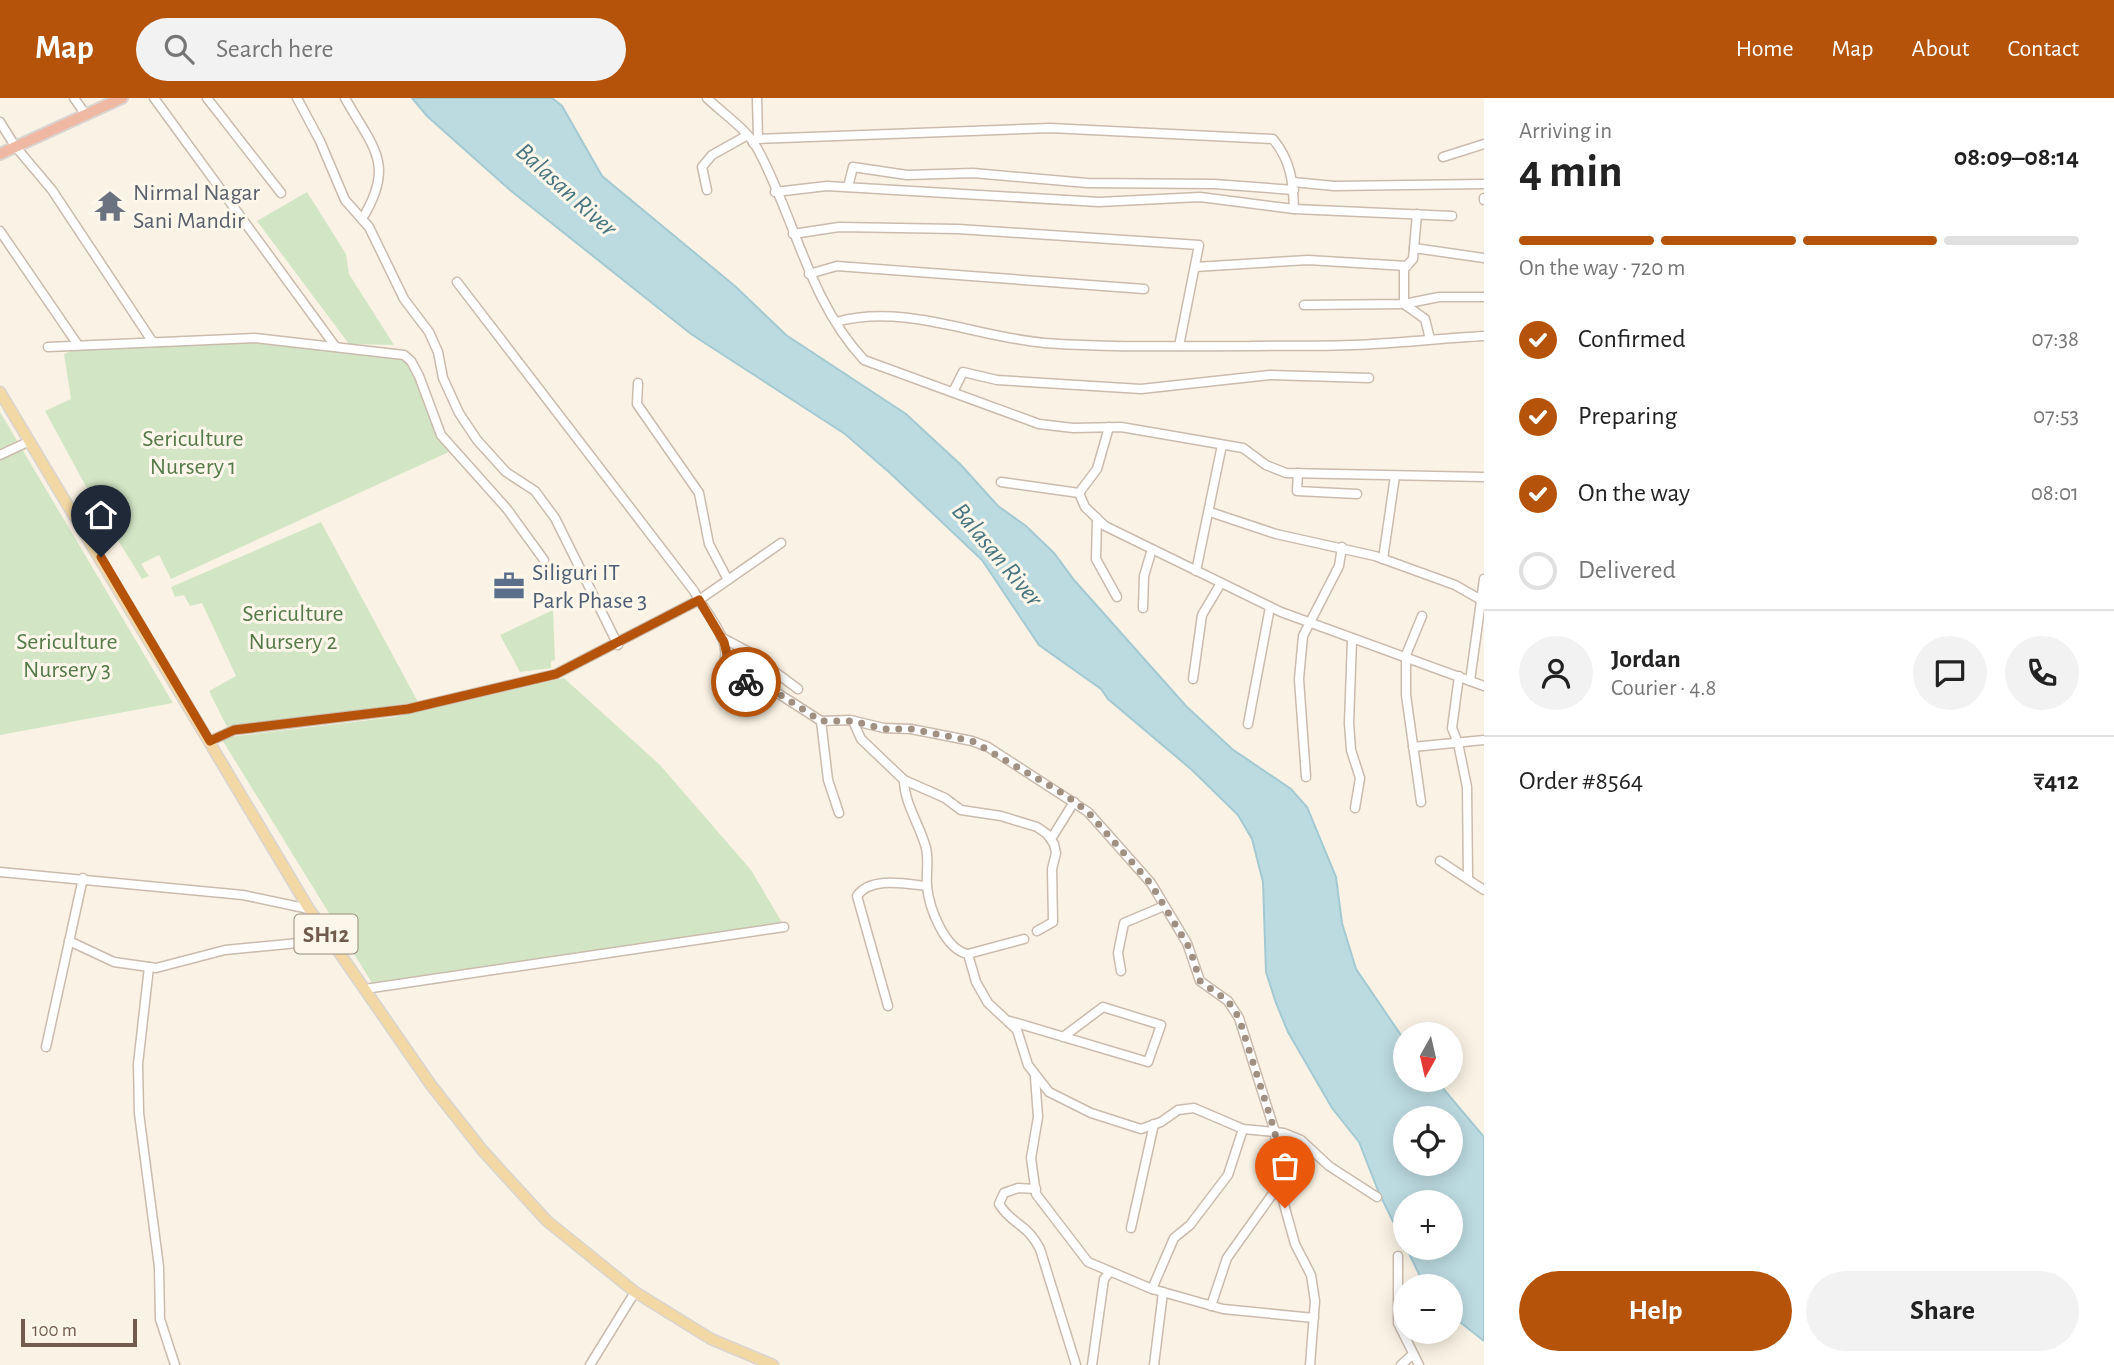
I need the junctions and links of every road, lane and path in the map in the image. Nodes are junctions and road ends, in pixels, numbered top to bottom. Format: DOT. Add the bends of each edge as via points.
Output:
graph roads {
  1 [pos="74,98"];
  2 [pos="122,98"];
  3 [pos="154,98"];
  4 [pos="207,98"];
  5 [pos="297,98"];
  6 [pos="345,98"];
  7 [pos="707,98"];
  8 [pos="757,98"];
  9 [pos="86,114"];
  10 [pos="0,122"];
  11 [pos="752,139"];
  12 [pos="1484,144"];
  13 [pos="15,146"];
  14 [pos="0,154"];
  15 [pos="1443,157"];
  16 [pos="1484,184"];
  17 [pos="1294,186"];
  18 [pos="848,187"];
  19 [pos="707,190"];
  20 [pos="775,192"];
  21 [pos="281,193"];
  22 [pos="1294,209"];
  23 [pos="1417,214"];
  24 [pos="1452,216"];
  25 [pos="362,219"];
  26 [pos="0,231"];
  27 [pos="793,234"];
  28 [pos="1414,248"];
  29 [pos="1484,258"];
  30 [pos="1407,266"];
  31 [pos="1195,267"];
  32 [pos="809,274"];
  33 [pos="457,282"];
  34 [pos="1144,289"];
  35 [pos="1484,297"];
  36 [pos="1404,304"];
  37 [pos="1304,305"];
  38 [pos="836,322"];
  39 [pos="1484,336"];
  40 [pos="1430,339"];
  41 [pos="152,341"];
  42 [pos="79,345"];
  43 [pos="335,346"];
  44 [pos="1179,346"];
  45 [pos="48,347"];
  46 [pos="1369,378"];
  47 [pos="638,383"];
  48 [pos="0,392"];
  49 [pos="953,392"];
  50 [pos="1109,428"];
  51 [pos="30,441"];
  52 [pos="1222,445"];
  53 [pos="0,455"];
  54 [pos="1298,473"];
  55 [pos="1395,476"];
  56 [pos="1484,477"];
  57 [pos="1001,482"];
  58 [pos="1079,493"];
  59 [pos="1357,494"];
  60 [pos="1210,512"];
  61 [pos="1097,518"];
  62 [pos="781,543"];
  63 [pos="1342,547"];
  64 [pos="1152,549"];
  65 [pos="1383,559"];
  66 [pos="544,560"];
  67 [pos="1196,571"];
  68 [pos="1484,579"];
  69 [pos="729,580"];
  70 [pos="1221,583"];
  71 [pos="1117,597"];
  72 [pos="699,600"];
  73 [pos="1483,601"];
  74 [pos="1270,607"];
  75 [pos="1143,608"];
  76 [pos="1422,616"];
  77 [pos="1308,623"];
  78 [pos="721,637"];
  79 [pos="1352,640"];
  80 [pos="618,645"];
  81 [pos="1406,655"];
  82 [pos="1459,676"];
  83 [pos="1193,679"];
  84 [pos="1470,681"];
  85 [pos="1484,686"];
  86 [pos="798,689"];
  87 [pos="821,721"];
  88 [pos="853,721"];
  89 [pos="1248,724"];
  90 [pos="1484,740"];
  91 [pos="210,741"];
  92 [pos="1458,743"];
  93 [pos="1413,747"];
  94 [pos="1306,777"];
  95 [pos="904,780"];
  96 [pos="1074,802"];
  97 [pos="1421,802"];
  98 [pos="1355,808"];
  99 [pos="839,813"];
  100 [pos="1051,839"];
  101 [pos="1440,861"];
  102 [pos="0,872"];
  103 [pos="1468,877"];
  104 [pos="83,878"];
  105 [pos="927,886"];
  106 [pos="1484,890"];
  107 [pos="1164,906"];
  108 [pos="309,909"];
  109 [pos="784,927"];
  110 [pos="1037,931"];
  111 [pos="1024,939"];
  112 [pos="330,940"];
  113 [pos="69,942"];
  114 [pos="968,954"];
  115 [pos="149,967"];
  116 [pos="1121,971"];
  117 [pos="365,989"];
  118 [pos="887,1006"];
  119 [pos="1006,1020"];
  120 [pos="1063,1037"];
  121 [pos="46,1047"];
  122 [pos="1035,1077"];
  123 [pos="1154,1124"];
  124 [pos="1243,1129"];
  125 [pos="1275,1132"];
  126 [pos="1279,1185"];
  127 [pos="1036,1189"];
  128 [pos="1377,1197"];
  129 [pos="1131,1228"];
  130 [pos="1398,1260"];
  131 [pos="1110,1272"];
  132 [pos="1152,1289"];
  133 [pos="635,1292"];
  134 [pos="1163,1292"];
  135 [pos="1211,1306"];
  136 [pos="1314,1318"];
  137 [pos="1412,1355"];
  138 [pos="175,1365"];
  139 [pos="590,1365"];
  140 [pos="773,1365"];
  141 [pos="1076,1365"];
  142 [pos="1092,1365"];
  143 [pos="1154,1365"];
  144 [pos="1310,1365"];
  145 [pos="1402,1365"];
  146 [pos="1419,1365"];
  1 -- 9 [label="street"];
  2 -- 9 [label="highway"];
  3 -- 43 [label="street"];
  4 -- 21 [label="street"];
  5 -- 25 [label="street" via="345,200"];
  6 -- 25 [label="street" via="377,157 377,195"];
  7 -- 11 [label="street"];
  8 -- 11 [label="street"];
  9 -- 13 [label="highway"];
  10 -- 13 [label="street"];
  11 -- 17 [label="street" via="1050,128 1273,139 1287,156"];
  11 -- 19 [label="street" via="712,155 702,167"];
  11 -- 20 [label="street"];
  12 -- 15 [label="street"];
  13 -- 14 [label="highway"];
  13 -- 41 [label="street" via="58,198"];
  16 -- 17 [label="street"];
  17 -- 18 [label="street" via="1087,183 973,173 907,175 853,167"];
  17 -- 22 [label="street"];
  18 -- 20 [label="street"];
  18 -- 22 [label="street" via="1099,202 1200,197"];
  20 -- 27 [label="street"];
  22 -- 23 [label="street"];
  23 -- 24 [label="street"];
  23 -- 28 [label="street"];
  25 -- 80 [label="street" via="404,299 429,332 459,413 506,472 535,491 555,518"];
  26 -- 42 [label="street"];
  27 -- 31 [label="street" via="839,227 958,229 1199,245"];
  27 -- 32 [label="street"];
  28 -- 29 [label="street"];
  28 -- 30 [label="street"];
  30 -- 31 [label="street" via="1308,260"];
  30 -- 36 [label="street"];
  31 -- 44 [label="street"];
  32 -- 34 [label="street" via="837,266"];
  32 -- 38 [label="street"];
  33 -- 72 [label="street"];
  35 -- 36 [label="street" via="1439,297"];
  36 -- 37 [label="street"];
  36 -- 40 [label="street" via="1425,319"];
  38 -- 44 [label="street" via="855,317 901,317 1045,343"];
  38 -- 49 [label="street" via="864,360"];
  39 -- 40 [label="street"];
  40 -- 44 [label="street" via="1372,345"];
  41 -- 42 [label="street"];
  41 -- 43 [label="street" via="255,338"];
  42 -- 45 [label="street"];
  43 -- 66 [label="street" via="409,358 439,432 507,509"];
  46 -- 49 [label="street" via="1270,375 1141,389 997,380 963,372"];
  47 -- 69 [label="street" via="637,404 699,493 709,544"];
  48 -- 51 [label="main road, SH12"];
  49 -- 50 [label="street" via="1039,424"];
  50 -- 52 [label="street"];
  50 -- 58 [label="street" via="1097,469"];
  51 -- 53 [label="street"];
  51 -- 91 [label="main road, SH12"];
  52 -- 54 [label="street" via="1243,448 1266,465"];
  52 -- 60 [label="street"];
  54 -- 55 [label="street"];
  54 -- 59 [label="street" via="1297,491"];
  55 -- 56 [label="street"];
  55 -- 65 [label="street"];
  57 -- 58 [label="street"];
  58 -- 61 [label="street" via="1085,508"];
  60 -- 63 [label="street" via="1276,534"];
  60 -- 67 [label="street"];
  61 -- 64 [label="street"];
  61 -- 71 [label="street" via="1096,559"];
  62 -- 69 [label="street"];
  63 -- 65 [label="street"];
  63 -- 77 [label="street" via="1325,598"];
  64 -- 67 [label="street"];
  64 -- 75 [label="street" via="1144,576"];
  65 -- 73 [label="street"];
  67 -- 70 [label="street"];
  68 -- 73 [label="street"];
  69 -- 72 [label="street"];
  70 -- 74 [label="street"];
  70 -- 83 [label="street" via="1202,615"];
  72 -- 78 [label="street"];
  72 -- 80 [label="street"];
  73 -- 84 [label="street"];
  74 -- 77 [label="street"];
  74 -- 89 [label="street"];
  76 -- 81 [label="street"];
  77 -- 79 [label="street"];
  77 -- 94 [label="street" via="1299,679"];
  78 -- 86 [label="street"];
  78 -- 87 [label="street" via="727,649 725,672 779,694"];
  79 -- 81 [label="street"];
  79 -- 98 [label="street" via="1349,723 1360,778"];
  80 -- 91 [label="street" via="546,677 408,709 234,730"];
  81 -- 82 [label="street"];
  81 -- 93 [label="street"];
  82 -- 84 [label="street"];
  82 -- 92 [label="street" via="1452,728"];
  84 -- 85 [label="street"];
  87 -- 88 [label="street"];
  87 -- 99 [label="street" via="828,780"];
  88 -- 95 [label="street" via="861,740"];
  88 -- 96 [label="street" via="972,741"];
  90 -- 92 [label="street"];
  91 -- 108 [label="main road, SH12"];
  92 -- 93 [label="street"];
  92 -- 103 [label="street" via="1467,787"];
  93 -- 97 [label="street"];
  95 -- 100 [label="street" via="961,810 1037,827"];
  95 -- 105 [label="street" via="926,847"];
  96 -- 100 [label="street"];
  96 -- 107 [label="street" via="1139,867"];
  100 -- 110 [label="street" via="1056,853 1053,922"];
  101 -- 103 [label="street"];
  102 -- 104 [label="street"];
  103 -- 106 [label="street"];
  104 -- 108 [label="street" via="243,895"];
  104 -- 113 [label="street"];
  105 -- 114 [label="street" via="937,920 956,948"];
  105 -- 118 [label="street" via="887,882 857,896"];
  107 -- 116 [label="street" via="1124,923 1118,953"];
  107 -- 125 [label="street" via="1190,949 1196,974 1228,1001 1239,1018"];
  108 -- 112 [label="main road, SH12"];
  109 -- 117 [label="street"];
  111 -- 114 [label="street"];
  112 -- 115 [label="street" via="225,950"];
  112 -- 117 [label="main road, SH12"];
  113 -- 115 [label="street" via="114,962"];
  113 -- 121 [label="street"];
  114 -- 119 [label="street" via="984,997"];
  115 -- 138 [label="street" via="138,1064 138,1113 159,1267 160,1319"];
  117 -- 133 [label="main road, SH12" via="431,1085 515,1189 584,1253"];
  119 -- 120 [label="street"];
  119 -- 122 [label="street" via="1021,1036"];
  120 -- 120 [label="street" via="1103,1007 1161,1025 1148,1062"];
  122 -- 123 [label="street" via="1049,1092 1091,1113 1141,1129"];
  122 -- 127 [label="street" via="1038,1117 1031,1158"];
  123 -- 124 [label="street" via="1178,1110 1194,1108"];
  123 -- 129 [label="street"];
  124 -- 125 [label="street"];
  124 -- 132 [label="street" via="1228,1175 1190,1225 1174,1238"];
  125 -- 126 [label="street"];
  125 -- 128 [label="street" via="1301,1140 1329,1166"];
  126 -- 135 [label="street" via="1227,1258"];
  126 -- 136 [label="street" via="1296,1244 1311,1275"];
  127 -- 131 [label="street" via="1088,1262"];
  127 -- 141 [label="street" via="1004,1193 999,1204 1031,1231 1040,1249"];
  130 -- 137 [label="street" via="1398,1323"];
  131 -- 132 [label="street"];
  131 -- 142 [label="street" via="1104,1279"];
  132 -- 134 [label="street"];
  133 -- 139 [label="street"];
  133 -- 140 [label="main road, SH12" via="711,1339"];
  134 -- 135 [label="street"];
  134 -- 143 [label="street"];
  135 -- 136 [label="street" via="1248,1314"];
  136 -- 144 [label="street"];
  137 -- 145 [label="street"];
  137 -- 146 [label="street"];
}
